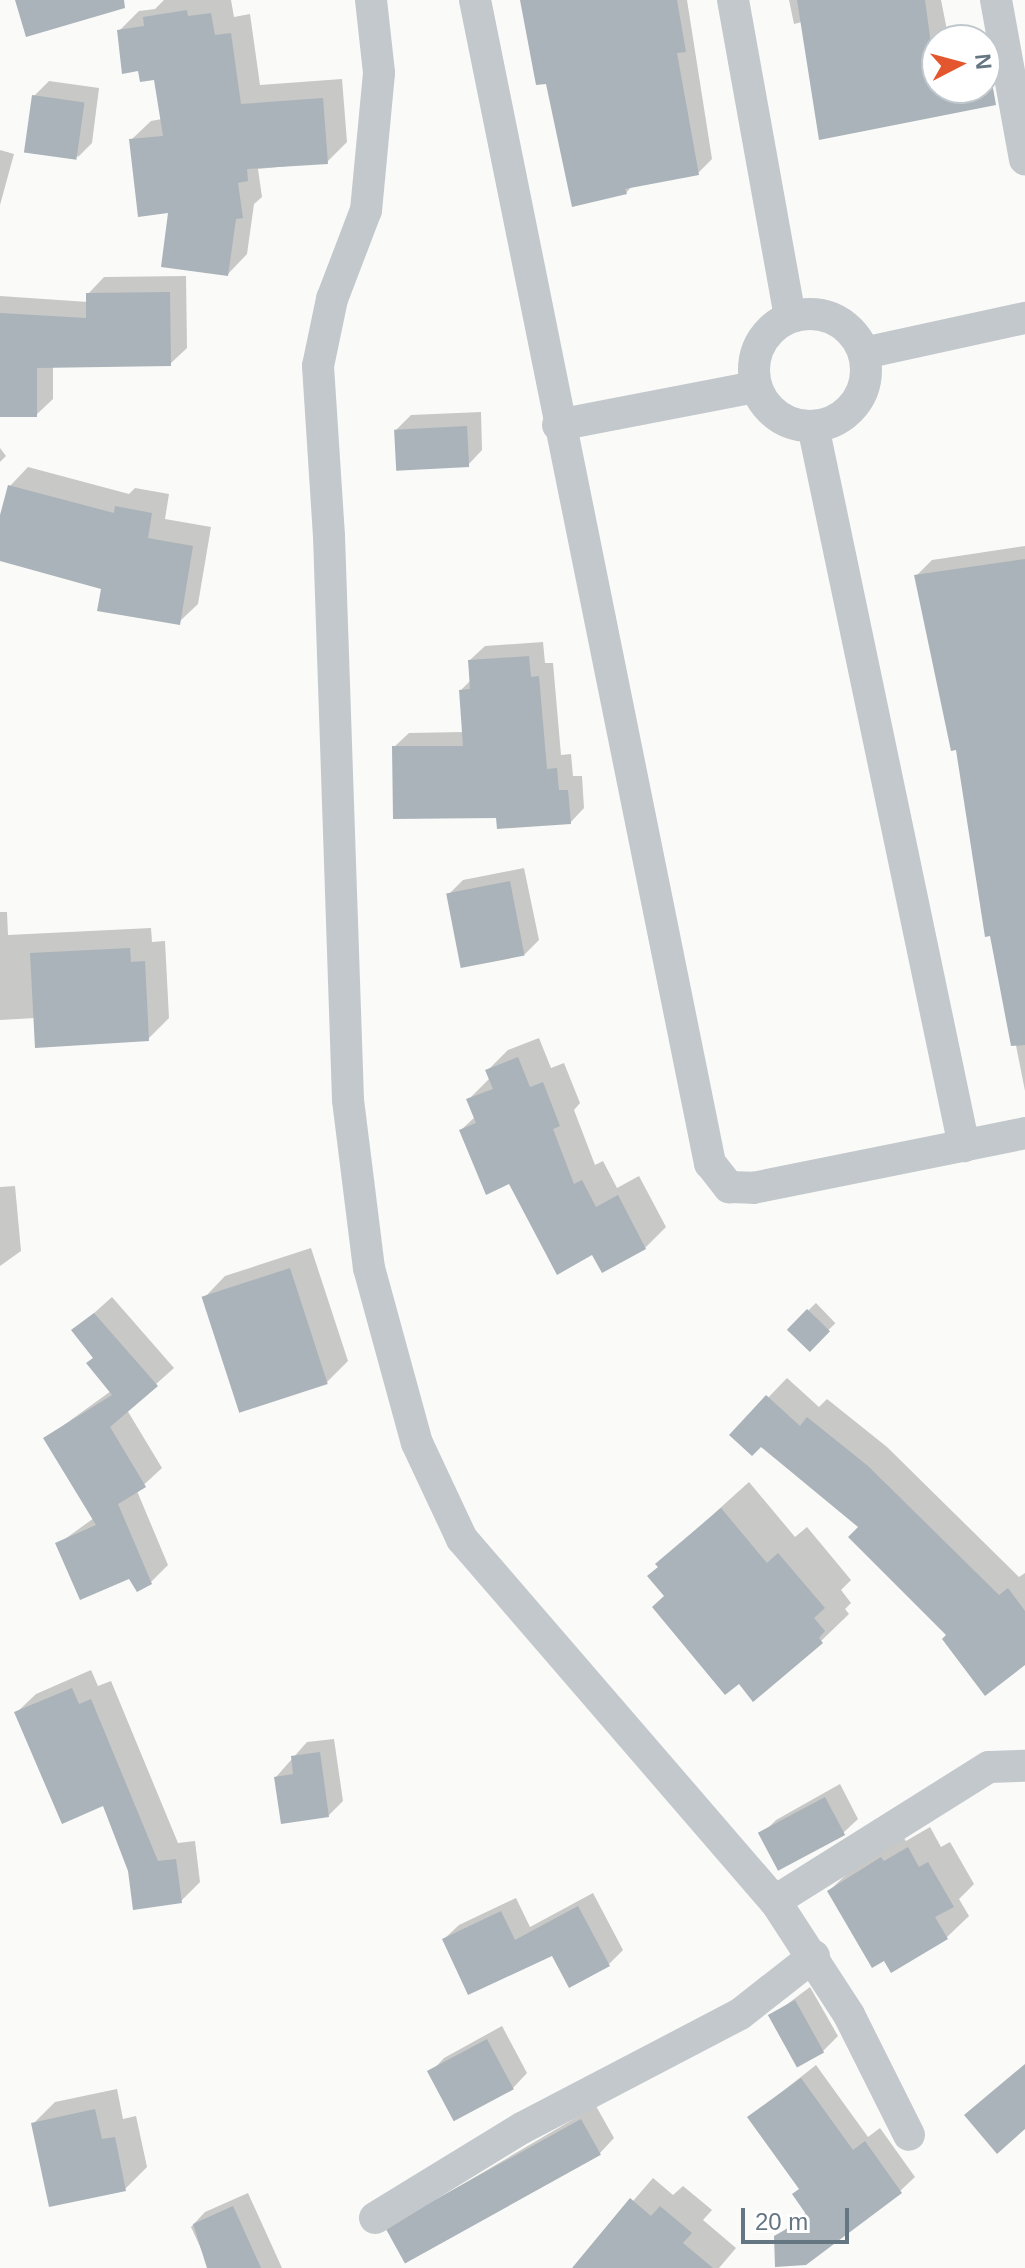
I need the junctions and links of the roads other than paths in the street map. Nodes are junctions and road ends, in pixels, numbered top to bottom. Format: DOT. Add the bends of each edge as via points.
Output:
graph roads {
  1 [pos="371,0"];
  2 [pos="475,0"];
  3 [pos="733,0"];
  4 [pos="996,0"];
  5 [pos="1025,159"];
  6 [pos="790,316"];
  7 [pos="1025,318"];
  8 [pos="864,353"];
  9 [pos="756,387"];
  10 [pos="558,425"];
  11 [pos="813,426"];
  12 [pos="1025,1133"];
  13 [pos="964,1146"];
  14 [pos="1025,1766"];
  15 [pos="775,1901"];
  16 [pos="814,1956"];
  17 [pos="909,2135"];
  18 [pos="375,2218"];
  1 -- 15 [label="street" via="379,73 366,210 332,299 318,366 329,536 348,1100 369,1268 417,1443 462,1539"];
  2 -- 10 [label="street"];
  3 -- 6 [label="street"];
  4 -- 5 [label="street"];
  6 -- 8 [label="street" via="809,313 843,324"];
  6 -- 9 [label="street" via="760,345"];
  7 -- 8 [label="street"];
  8 -- 11 [label="street" via="866,370 856,402 829,423"];
  9 -- 10 [label="street"];
  9 -- 11 [label="street" via="778,416"];
  10 -- 13 [label="street" via="710,1163 729,1187 753,1188"];
  11 -- 13 [label="street"];
  12 -- 13 [label="street"];
  14 -- 15 [label="street" via="989,1767"];
  15 -- 16 [label="street"];
  16 -- 17 [label="street"];
  16 -- 18 [label="street" via="740,2014 522,2128"];
}
